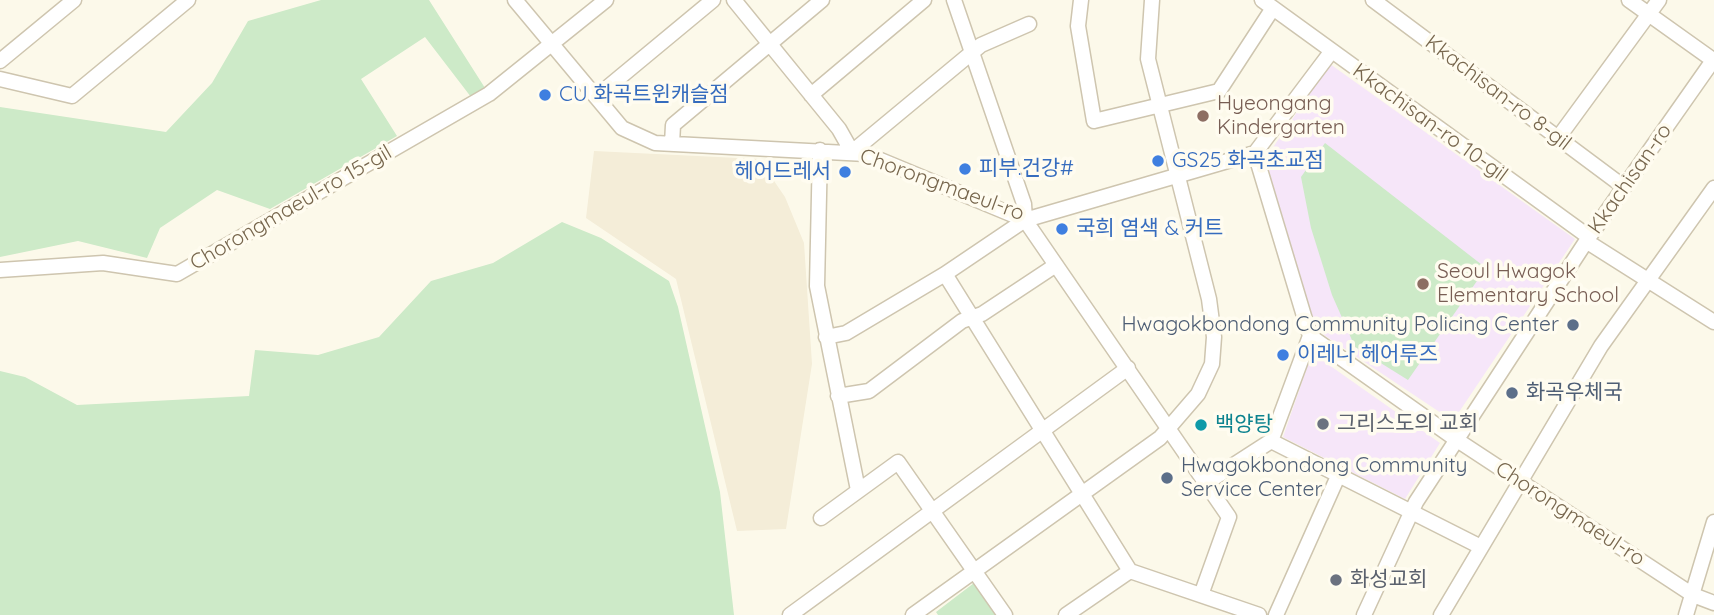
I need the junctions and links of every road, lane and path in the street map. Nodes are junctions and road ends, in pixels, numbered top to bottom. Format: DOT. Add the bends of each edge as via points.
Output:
graph roads {
  1 [pos="74,0"];
  2 [pos="188,0"];
  3 [pos="515,0"];
  4 [pos="606,0"];
  5 [pos="713,0"];
  6 [pos="734,0"];
  7 [pos="821,0"];
  8 [pos="924,0"];
  9 [pos="954,0"];
  10 [pos="1081,0"];
  11 [pos="1152,0"];
  12 [pos="1373,0"];
  13 [pos="1629,0"];
  14 [pos="1659,0"];
  15 [pos="1267,4"];
  16 [pos="1649,14"];
  17 [pos="1029,24"];
  18 [pos="769,43"];
  19 [pos="552,44"];
  20 [pos="1331,52"];
  21 [pos="972,53"];
  22 [pos="1714,59"];
  23 [pos="0,61"];
  24 [pos="0,79"];
  25 [pos="811,95"];
  26 [pos="596,97"];
  27 [pos="1159,107"];
  28 [pos="1558,138"];
  29 [pos="672,144"];
  30 [pos="820,150"];
  31 [pos="852,152"];
  32 [pos="1255,153"];
  33 [pos="1177,176"];
  34 [pos="1624,187"];
  35 [pos="1714,188"];
  36 [pos="1026,220"];
  37 [pos="1588,239"];
  38 [pos="1056,265"];
  39 [pos="0,270"];
  40 [pos="945,274"];
  41 [pos="1648,281"];
  42 [pos="972,317"];
  43 [pos="1714,322"];
  44 [pos="1310,336"];
  45 [pos="825,337"];
  46 [pos="1128,368"];
  47 [pos="838,396"];
  48 [pos="1168,427"];
  49 [pos="1042,430"];
  50 [pos="1457,440"];
  51 [pos="1271,441"];
  52 [pos="1339,474"];
  53 [pos="1521,482"];
  54 [pos="1206,483"];
  55 [pos="858,490"];
  56 [pos="1082,494"];
  57 [pos="932,510"];
  58 [pos="1412,512"];
  59 [pos="821,519"];
  60 [pos="1714,522"];
  61 [pos="1481,547"];
  62 [pos="975,570"];
  63 [pos="1130,571"];
  64 [pos="1201,595"];
  65 [pos="1693,595"];
  66 [pos="1714,603"];
  67 [pos="790,615"];
  68 [pos="913,615"];
  69 [pos="1005,615"];
  70 [pos="1066,615"];
  71 [pos="1259,615"];
  72 [pos="1276,615"];
  73 [pos="1364,615"];
  74 [pos="1441,615"];
  75 [pos="1686,615"];
  1 -- 23 [label="street"];
  2 -- 24 [label="street" via="72,96"];
  3 -- 19 [label="street, Chorongmaeul-ro"];
  4 -- 19 [label="street, Chorongmaeul-ro 15-gil"];
  5 -- 26 [label="street"];
  6 -- 18 [label="street"];
  7 -- 18 [label="street"];
  8 -- 25 [label="street"];
  9 -- 21 [label="street"];
  10 -- 27 [label="street, Kkachisan-ro 10-gil" via="1077,26 1094,121"];
  11 -- 27 [label="street" via="1148,59"];
  12 -- 28 [label="street, Kkachisan-ro 8-gil"];
  13 -- 16 [label="street"];
  14 -- 16 [label="street"];
  15 -- 20 [label="street, Kkachisan-ro 10-gil"];
  15 -- 27 [label="street, Kkachisan-ro 10-gil" via="1219,91"];
  16 -- 22 [label="street"];
  16 -- 28 [label="street"];
  17 -- 21 [label="street"];
  18 -- 25 [label="street"];
  18 -- 29 [label="street" via="673,125"];
  19 -- 26 [label="street, Chorongmaeul-ro"];
  19 -- 39 [label="street, Chorongmaeul-ro 15-gil" via="489,94 177,274 103,263"];
  20 -- 32 [label="street"];
  20 -- 37 [label="street, Kkachisan-ro 10-gil"];
  21 -- 31 [label="street"];
  21 -- 36 [label="street"];
  22 -- 34 [label="street, Kkachisan-ro"];
  25 -- 31 [label="street"];
  26 -- 29 [label="street, Chorongmaeul-ro" via="622,128 655,143"];
  27 -- 33 [label="street"];
  28 -- 34 [label="street, Kkachisan-ro 8-gil"];
  29 -- 30 [label="street, Chorongmaeul-ro"];
  30 -- 31 [label="street, Chorongmaeul-ro"];
  30 -- 45 [label="street" via="817,286"];
  31 -- 36 [label="street, Chorongmaeul-ro"];
  32 -- 33 [label="street, Chorongmaeul-ro"];
  32 -- 44 [label="street"];
  33 -- 36 [label="street, Chorongmaeul-ro"];
  33 -- 48 [label="street" via="1209,299 1214,337 1212,364 1198,394"];
  34 -- 37 [label="street, Kkachisan-ro"];
  35 -- 41 [label="street"];
  36 -- 38 [label="street"];
  36 -- 40 [label="street"];
  37 -- 41 [label="street, Kkachisan-ro 10-gil"];
  37 -- 50 [label="street, Kkachisan-ro"];
  38 -- 42 [label="street"];
  38 -- 46 [label="street"];
  40 -- 42 [label="street"];
  40 -- 45 [label="street" via="846,333"];
  41 -- 43 [label="street, Kkachisan-ro 10-gil"];
  41 -- 53 [label="street" via="1601,346"];
  42 -- 47 [label="street" via="869,391"];
  42 -- 49 [label="street"];
  44 -- 50 [label="street, Chorongmaeul-ro"];
  44 -- 51 [label="street"];
  45 -- 47 [label="street"];
  46 -- 48 [label="street"];
  46 -- 49 [label="street"];
  47 -- 55 [label="street"];
  48 -- 54 [label="street"];
  48 -- 56 [label="street" via="1160,438"];
  49 -- 56 [label="street"];
  49 -- 57 [label="street"];
  50 -- 53 [label="street, Chorongmaeul-ro"];
  50 -- 58 [label="street, Kkachisan-ro"];
  51 -- 52 [label="street"];
  51 -- 54 [label="street"];
  52 -- 58 [label="street"];
  52 -- 72 [label="street"];
  53 -- 61 [label="street"];
  53 -- 65 [label="street, Chorongmaeul-ro"];
  54 -- 64 [label="street" via="1230,517"];
  55 -- 57 [label="street" via="898,462"];
  55 -- 59 [label="street"];
  56 -- 62 [label="street"];
  56 -- 63 [label="street"];
  57 -- 62 [label="street"];
  57 -- 67 [label="street"];
  58 -- 61 [label="street"];
  58 -- 73 [label="street, Kkachisan-ro"];
  60 -- 65 [label="street"];
  61 -- 74 [label="street"];
  62 -- 68 [label="street"];
  62 -- 69 [label="street"];
  63 -- 64 [label="street"];
  63 -- 70 [label="street"];
  64 -- 71 [label="street"];
  65 -- 66 [label="street, Chorongmaeul-ro"];
  65 -- 75 [label="street"];
}
